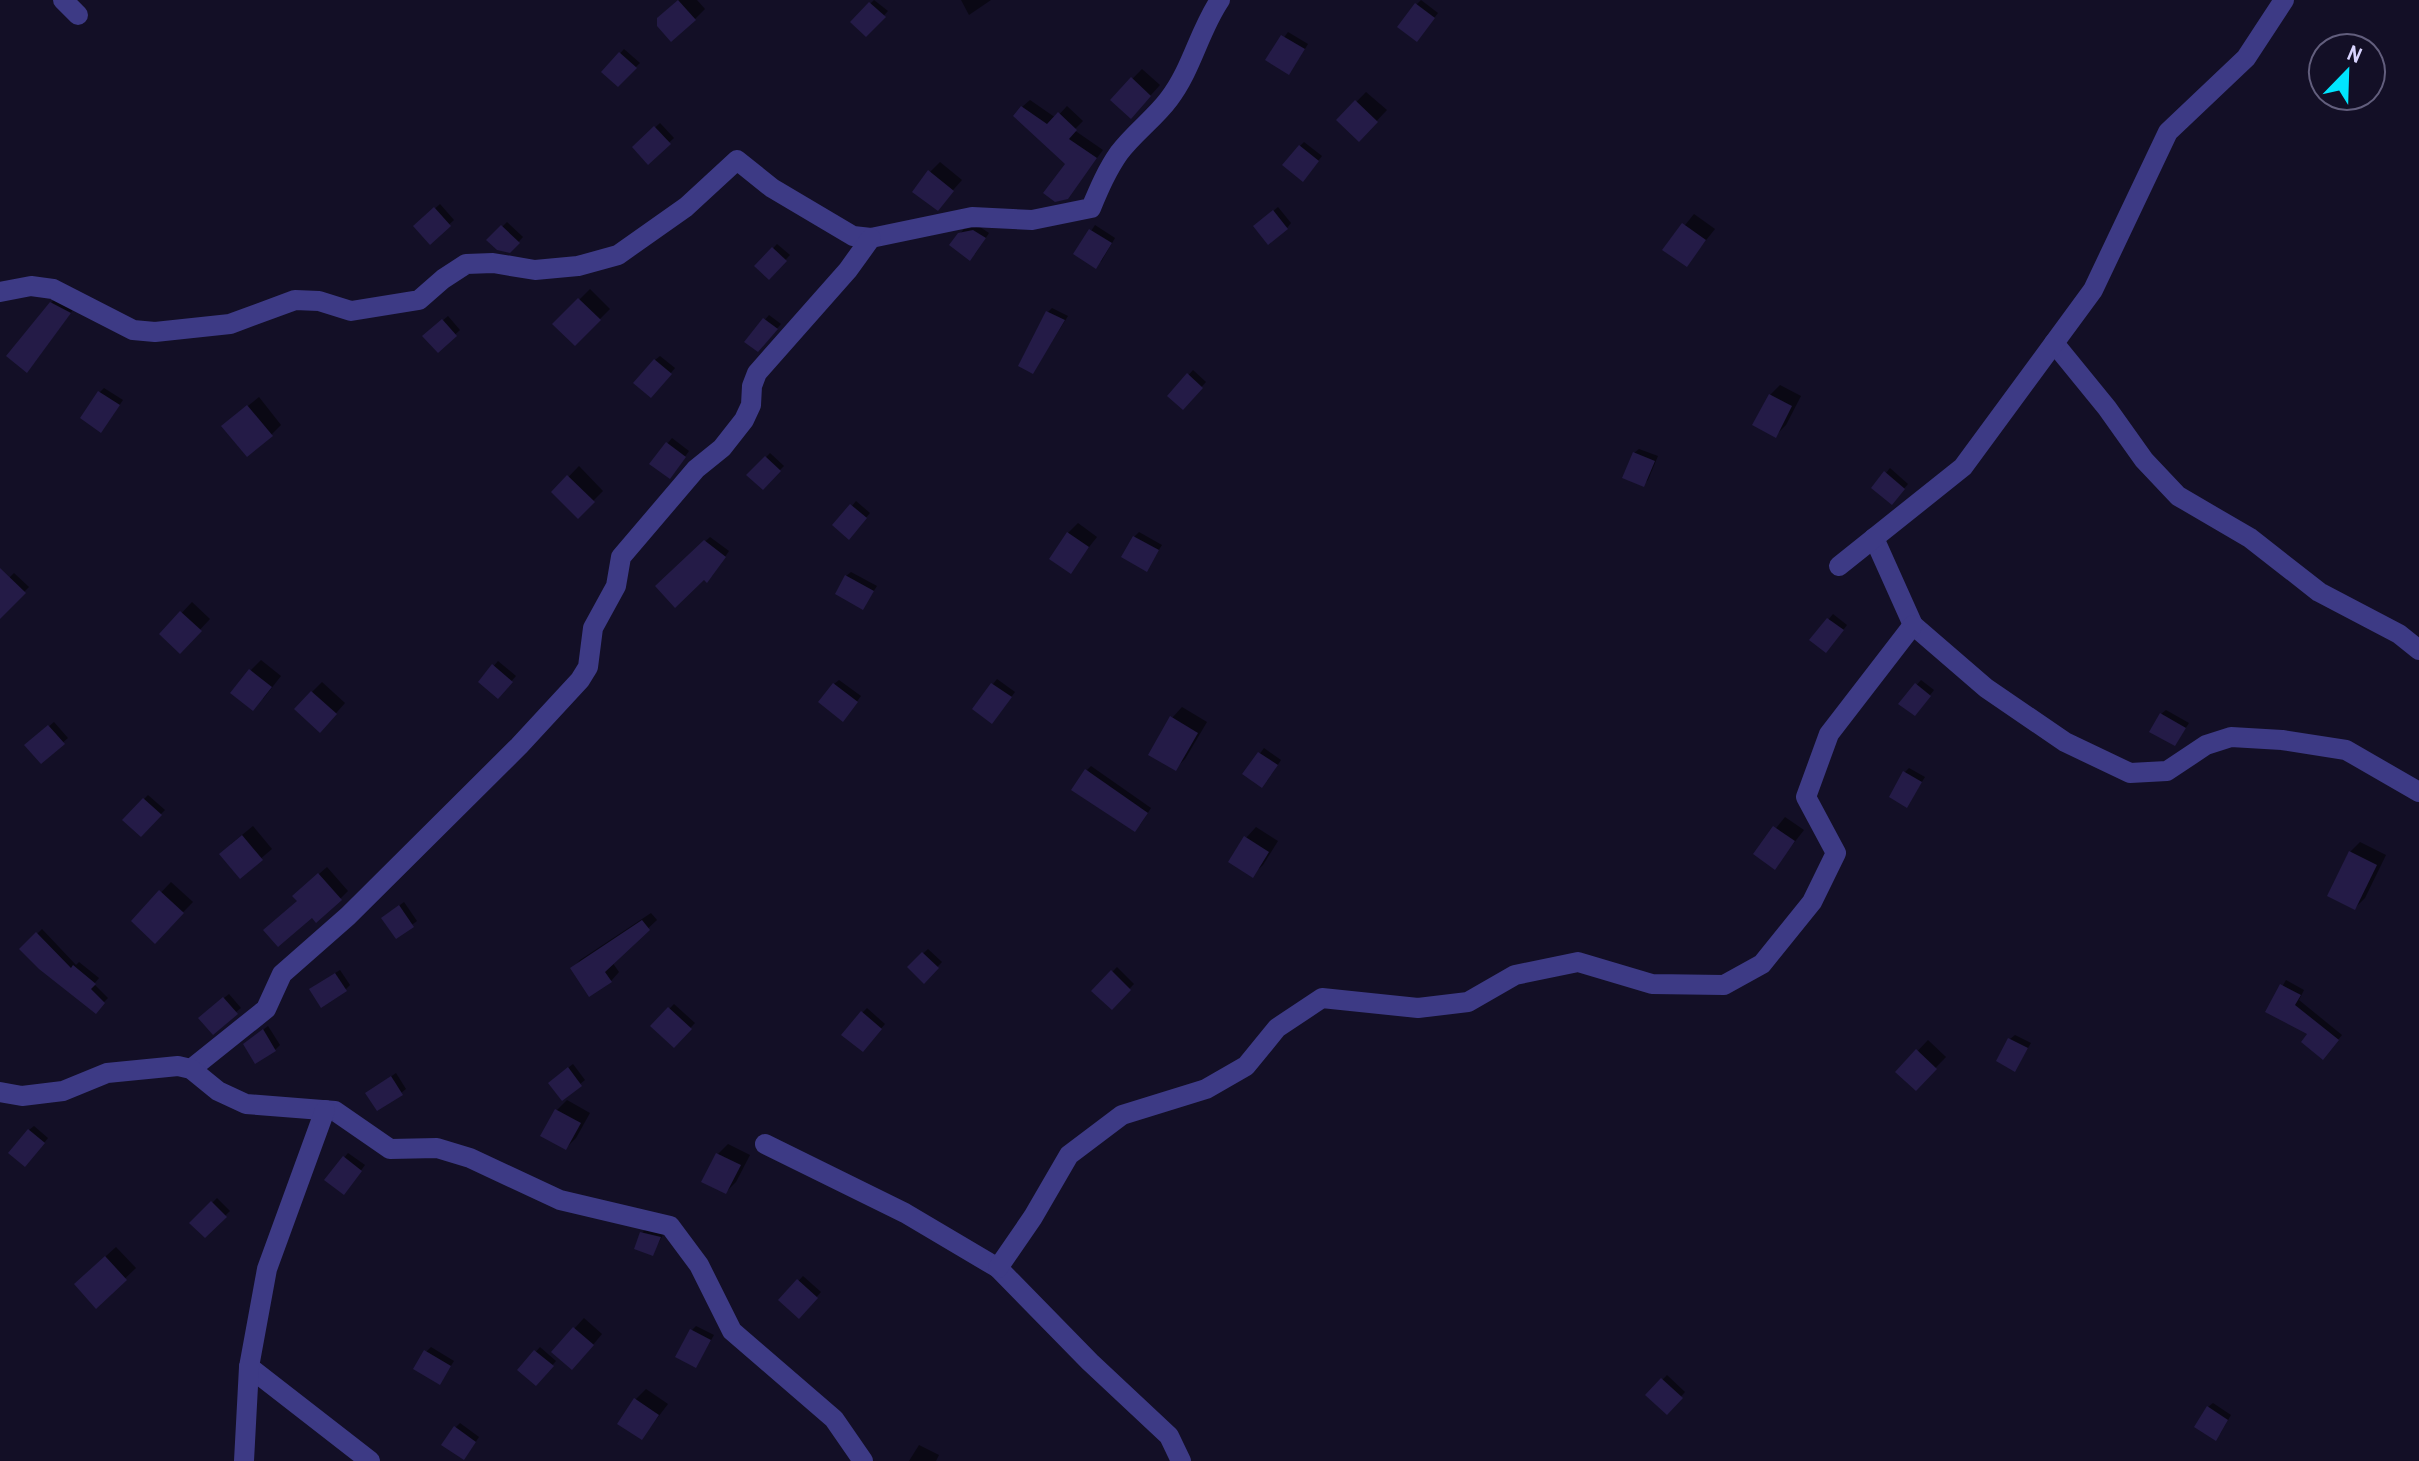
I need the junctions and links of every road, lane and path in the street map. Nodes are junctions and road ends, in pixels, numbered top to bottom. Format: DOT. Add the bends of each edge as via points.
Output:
graph roads {
  1 [pos="1220,0"];
  2 [pos="2284,0"];
  3 [pos="871,238"];
  4 [pos="0,292"];
  5 [pos="2054,343"];
  6 [pos="1874,538"];
  7 [pos="1839,566"];
  8 [pos="1913,625"];
  9 [pos="2419,650"];
  10 [pos="2419,792"];
  11 [pos="191,1069"];
  12 [pos="0,1092"];
  13 [pos="325,1110"];
  14 [pos="765,1144"];
  15 [pos="998,1268"];
  16 [pos="249,1367"];
  17 [pos="244,1461"];
  18 [pos="370,1461"];
  19 [pos="863,1461"];
  20 [pos="1181,1461"];
  1 -- 3 [label="street" via="1170,98 1121,152 1091,208 1032,220 972,217"];
  2 -- 5 [label="street" via="2246,58 2168,132 2093,290"];
  3 -- 4 [label="street" via="853,236 807,210 737,160 686,207 618,255 535,270 466,264 419,300 351,311 295,300 230,324 155,332 133,330 53,289 31,286"];
  3 -- 11 [label="street" via="757,373 744,420 621,557 616,586 593,628 588,667 580,680 348,916 282,974 266,1009"];
  5 -- 6 [label="street" via="1963,467"];
  5 -- 9 [label="street" via="2178,496 2250,538 2319,592"];
  6 -- 7 [label="street"];
  6 -- 8 [label="street"];
  8 -- 10 [label="street" via="1986,688 2065,742 2130,773 2167,771 2206,745 2231,737 2282,740 2346,750"];
  8 -- 15 [label="street" via="1829,734 1806,797 1836,853 1812,902 1762,964 1724,985 1652,984 1578,962 1515,975 1468,1002 1418,1008 1322,998 1277,1028 1246,1066 1206,1089 1122,1115 1069,1155"];
  11 -- 12 [label="street" via="107,1073 63,1091 22,1096"];
  11 -- 13 [label="street" via="218,1091 246,1104"];
  13 -- 16 [label="street" via="267,1269"];
  13 -- 19 [label="street" via="335,1111 390,1149 437,1148 560,1200 670,1226 699,1265 732,1331 834,1419"];
  14 -- 15 [label="street" via="905,1213"];
  15 -- 20 [label="street" via="1169,1436"];
  16 -- 17 [label="street"];
  16 -- 18 [label="street"];
}
